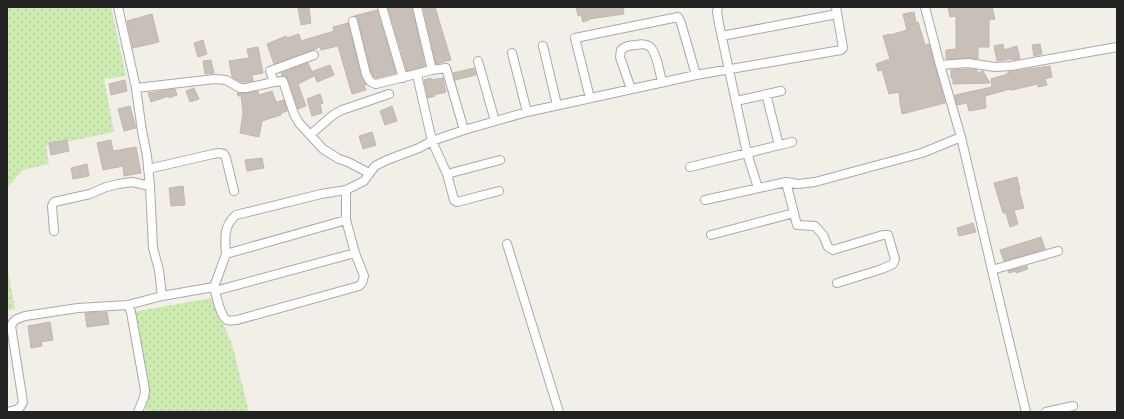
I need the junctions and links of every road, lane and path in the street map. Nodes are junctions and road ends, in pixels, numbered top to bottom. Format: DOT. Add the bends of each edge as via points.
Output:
graph roads {
  1 [pos="118,7"];
  2 [pos="382,7"];
  3 [pos="417,7"];
  4 [pos="718,7"];
  5 [pos="925,7"];
  6 [pos="837,10"];
  7 [pos="353,21"];
  8 [pos="722,36"];
  9 [pos="543,46"];
  10 [pos="1117,47"];
  11 [pos="512,53"];
  12 [pos="314,55"];
  13 [pos="478,61"];
  14 [pos="940,65"];
  15 [pos="432,70"];
  16 [pos="729,70"];
  17 [pos="417,74"];
  18 [pos="696,75"];
  19 [pos="403,78"];
  20 [pos="274,82"];
  21 [pos="662,82"];
  22 [pos="136,88"];
  23 [pos="631,89"];
  24 [pos="781,91"];
  25 [pos="389,94"];
  26 [pos="766,94"];
  27 [pos="590,98"];
  28 [pos="736,101"];
  29 [pos="557,105"];
  30 [pos="527,112"];
  31 [pos="496,121"];
  32 [pos="464,130"];
  33 [pos="310,135"];
  34 [pos="961,137"];
  35 [pos="432,141"];
  36 [pos="792,142"];
  37 [pos="779,145"];
  38 [pos="747,153"];
  39 [pos="500,160"];
  40 [pos="690,167"];
  41 [pos="148,169"];
  42 [pos="369,173"];
  43 [pos="447,174"];
  44 [pos="786,182"];
  45 [pos="150,186"];
  46 [pos="758,188"];
  47 [pos="346,190"];
  48 [pos="234,191"];
  49 [pos="499,191"];
  50 [pos="705,200"];
  51 [pos="794,213"];
  52 [pos="346,220"];
  53 [pos="54,231"];
  54 [pos="711,235"];
  55 [pos="507,244"];
  56 [pos="1058,251"];
  57 [pos="355,253"];
  58 [pos="226,254"];
  59 [pos="992,270"];
  60 [pos="837,283"];
  61 [pos="214,289"];
  62 [pos="162,296"];
  63 [pos="128,305"];
  64 [pos="1073,406"];
  65 [pos="7,412"];
  66 [pos="138,412"];
  67 [pos="559,412"];
  68 [pos="1026,412"];
  69 [pos="1046,412"];
  1 -- 22 [label="street"];
  2 -- 19 [label="street"];
  3 -- 15 [label="street"];
  4 -- 8 [label="street"];
  5 -- 14 [label="street"];
  6 -- 8 [label="street"];
  6 -- 16 [label="street" via="842,49"];
  7 -- 19 [label="street" via="369,81 376,84"];
  8 -- 16 [label="street"];
  9 -- 29 [label="street"];
  10 -- 14 [label="street" via="1011,66 995,67 968,63"];
  11 -- 30 [label="street"];
  12 -- 20 [label="street" via="270,71"];
  13 -- 31 [label="street"];
  14 -- 34 [label="street"];
  15 -- 17 [label="street"];
  15 -- 32 [label="street" via="446,68"];
  16 -- 18 [label="street"];
  16 -- 28 [label="street"];
  17 -- 19 [label="street"];
  17 -- 35 [label="street"];
  18 -- 21 [label="street"];
  18 -- 27 [label="street" via="678,17 575,38"];
  20 -- 22 [label="street" via="240,88 226,80 215,79"];
  20 -- 33 [label="street" via="283,81 294,114"];
  21 -- 23 [label="street"];
  21 -- 23 [label="street" via="650,46 638,44 626,47 620,53"];
  22 -- 41 [label="street"];
  23 -- 27 [label="street"];
  24 -- 26 [label="street"];
  25 -- 33 [label="street" via="342,110"];
  26 -- 28 [label="street"];
  26 -- 37 [label="street"];
  27 -- 29 [label="street"];
  28 -- 38 [label="street"];
  29 -- 30 [label="street"];
  30 -- 31 [label="street"];
  31 -- 32 [label="street"];
  32 -- 35 [label="street"];
  33 -- 42 [label="street" via="339,159"];
  34 -- 44 [label="street" via="922,153 815,182"];
  34 -- 59 [label="street"];
  35 -- 42 [label="street" via="375,166"];
  35 -- 43 [label="street"];
  36 -- 37 [label="street"];
  37 -- 38 [label="street"];
  38 -- 40 [label="street"];
  38 -- 46 [label="street"];
  39 -- 43 [label="street"];
  41 -- 45 [label="street"];
  41 -- 48 [label="street" via="213,154 224,154"];
  42 -- 47 [label="street" via="364,181"];
  43 -- 49 [label="street" via="456,201"];
  44 -- 46 [label="street"];
  44 -- 51 [label="street"];
  45 -- 53 [label="street" via="132,182 119,184 54,202"];
  45 -- 62 [label="street" via="153,248"];
  46 -- 50 [label="street"];
  47 -- 52 [label="street"];
  47 -- 58 [label="street" via="236,215 228,223 225,231"];
  51 -- 54 [label="street"];
  51 -- 60 [label="street" via="797,225 815,226 823,235 828,247 833,250 883,234 888,235 894,264"];
  52 -- 57 [label="street"];
  52 -- 58 [label="street"];
  55 -- 67 [label="street"];
  56 -- 59 [label="street"];
  57 -- 61 [label="street"];
  57 -- 61 [label="street" via="364,276 362,285 237,320 226,319"];
  58 -- 61 [label="street"];
  59 -- 68 [label="street"];
  61 -- 62 [label="street"];
  62 -- 63 [label="street"];
  63 -- 65 [label="street" via="78,308 25,316 13,321 11,326 23,402 17,410"];
  63 -- 66 [label="street" via="145,390"];
  64 -- 69 [label="street"];
}
